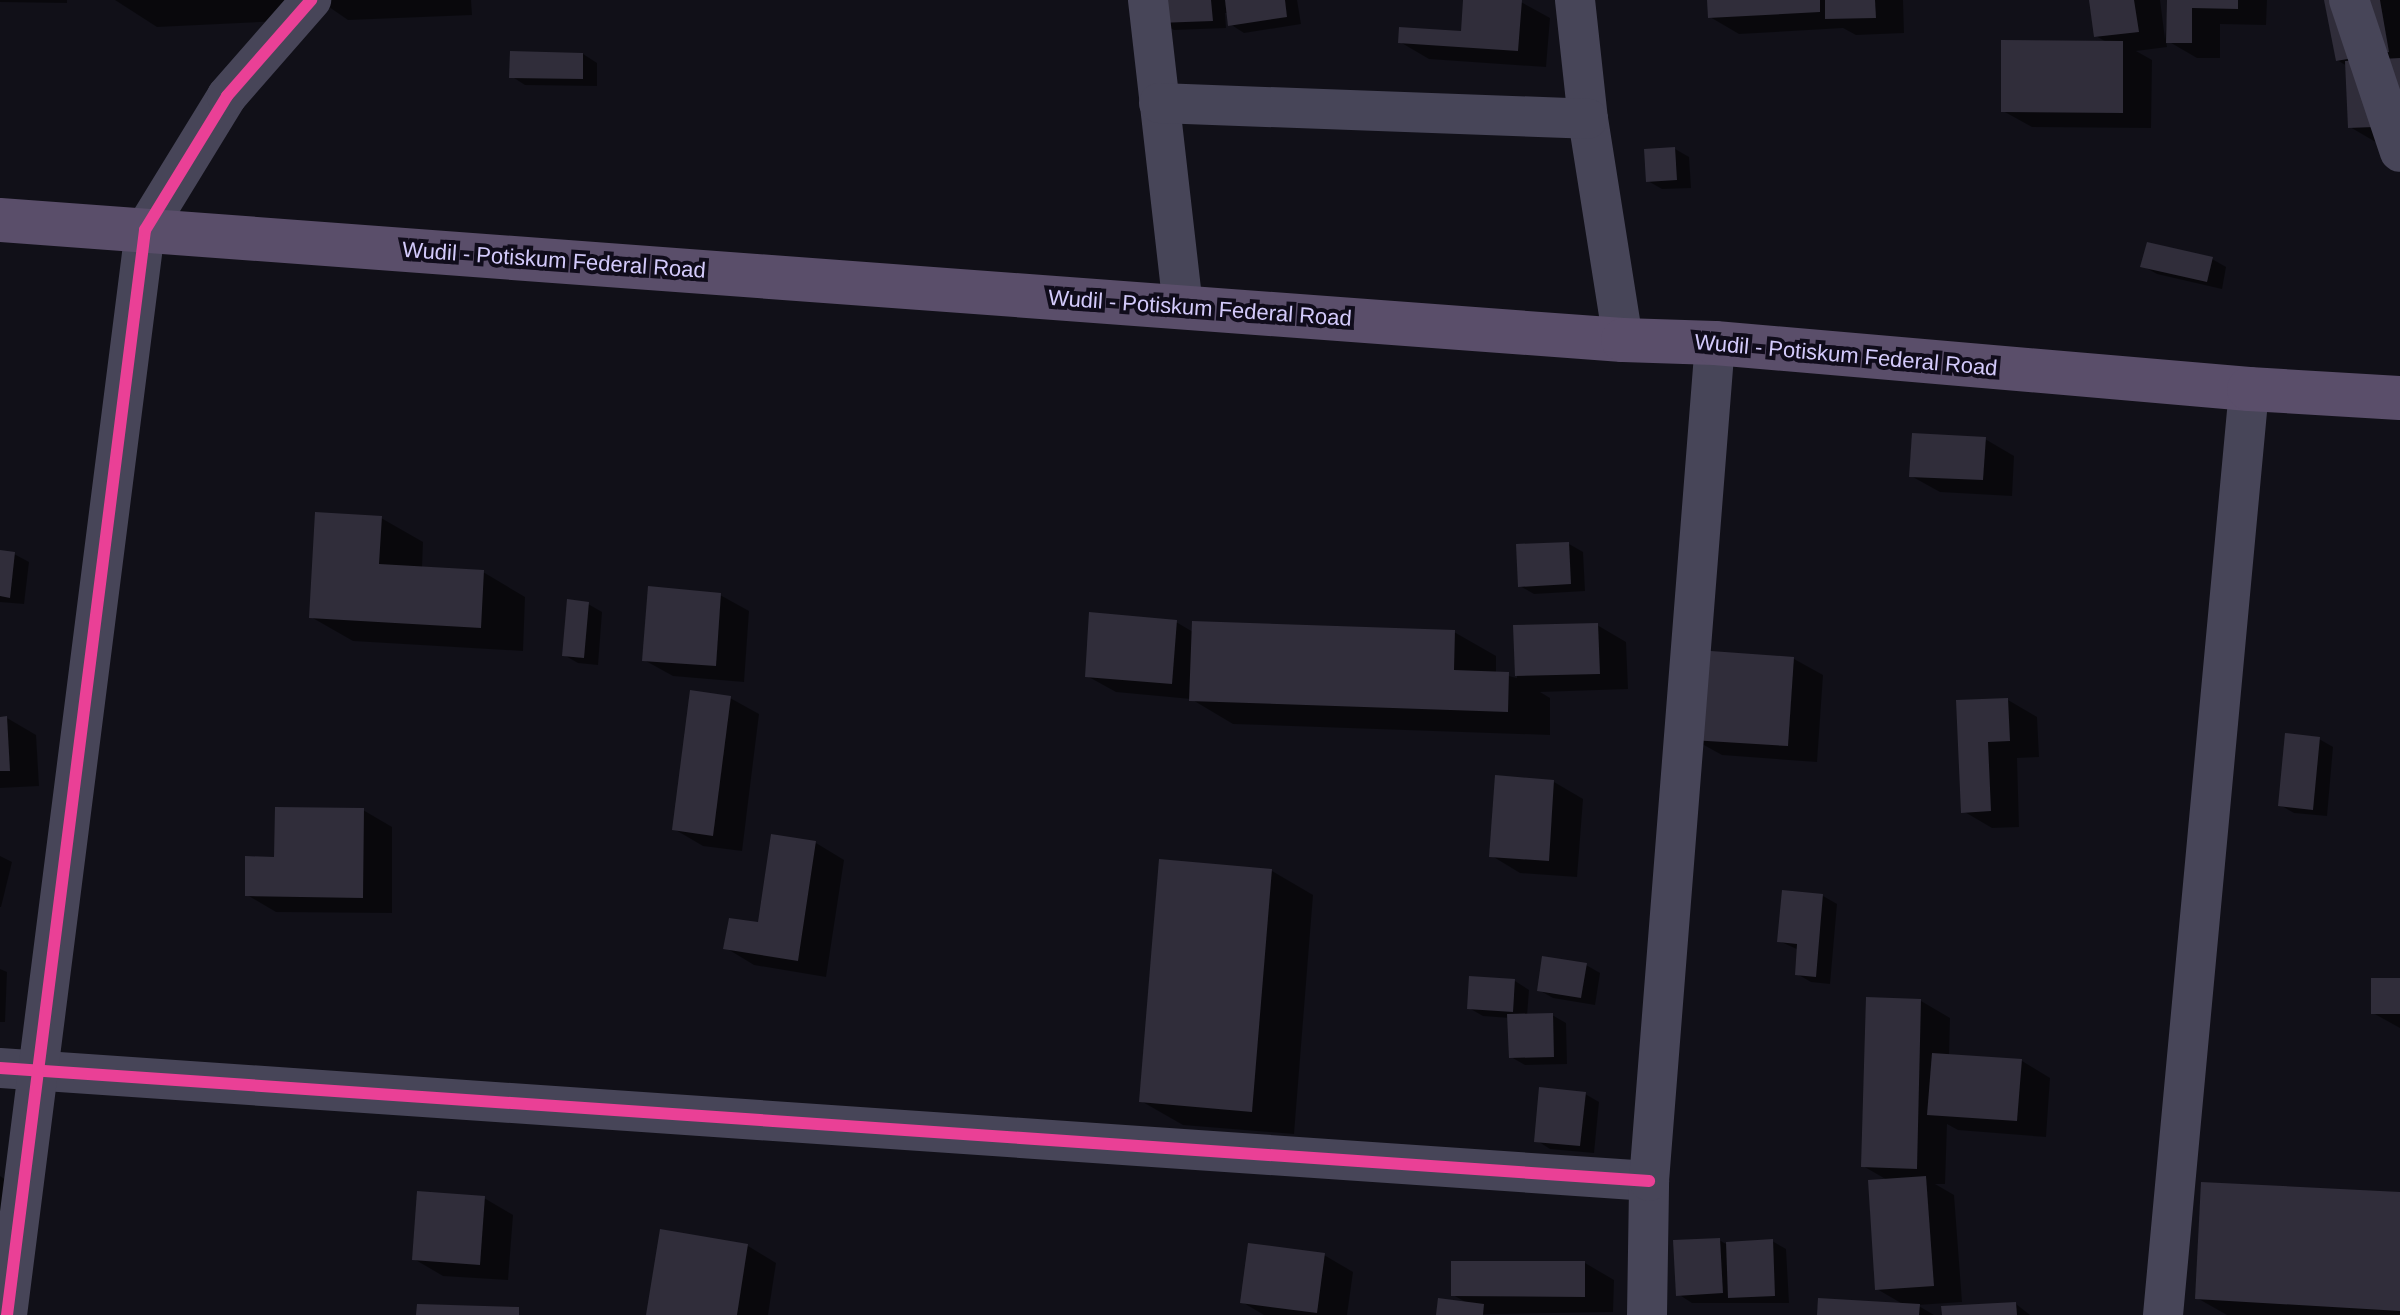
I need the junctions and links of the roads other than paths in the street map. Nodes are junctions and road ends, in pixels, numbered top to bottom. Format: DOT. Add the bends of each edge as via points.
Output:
graph roads {
  1 [pos="311,0"];
  2 [pos="1148,0"];
  3 [pos="1575,0"];
  4 [pos="2349,0"];
  5 [pos="1159,103"];
  6 [pos="1588,119"];
  7 [pos="2400,152"];
  8 [pos="0,220"];
  9 [pos="145,230"];
  10 [pos="1183,307"];
  11 [pos="1623,340"];
  12 [pos="1715,343"];
  13 [pos="2249,389"];
  14 [pos="2400,398"];
  15 [pos="18,1070"];
  16 [pos="1649,1181"];
  17 [pos="7,1315"];
  18 [pos="1647,1315"];
  19 [pos="2163,1315"];
  1 -- 9 [label="street" via="227,96"];
  2 -- 5 [label="street"];
  3 -- 6 [label="street"];
  4 -- 7 [label="street"];
  5 -- 6 [label="street"];
  5 -- 10 [label="street"];
  6 -- 11 [label="street"];
  8 -- 9 [label="main road, Wudil - Potiskum Federal Road"];
  9 -- 10 [label="main road, Wudil - Potiskum Federal Road"];
  9 -- 15 [label="street"];
  10 -- 11 [label="main road, Wudil - Potiskum Federal Road"];
  11 -- 12 [label="main road, Wudil - Potiskum Federal Road"];
  12 -- 13 [label="main road, Wudil - Potiskum Federal Road"];
  12 -- 16 [label="street"];
  13 -- 14 [label="main road, Wudil - Potiskum Federal Road"];
  13 -- 19 [label="street"];
  15 -- 16 [label="street"];
  15 -- 17 [label="street"];
  16 -- 18 [label="street"];
}
